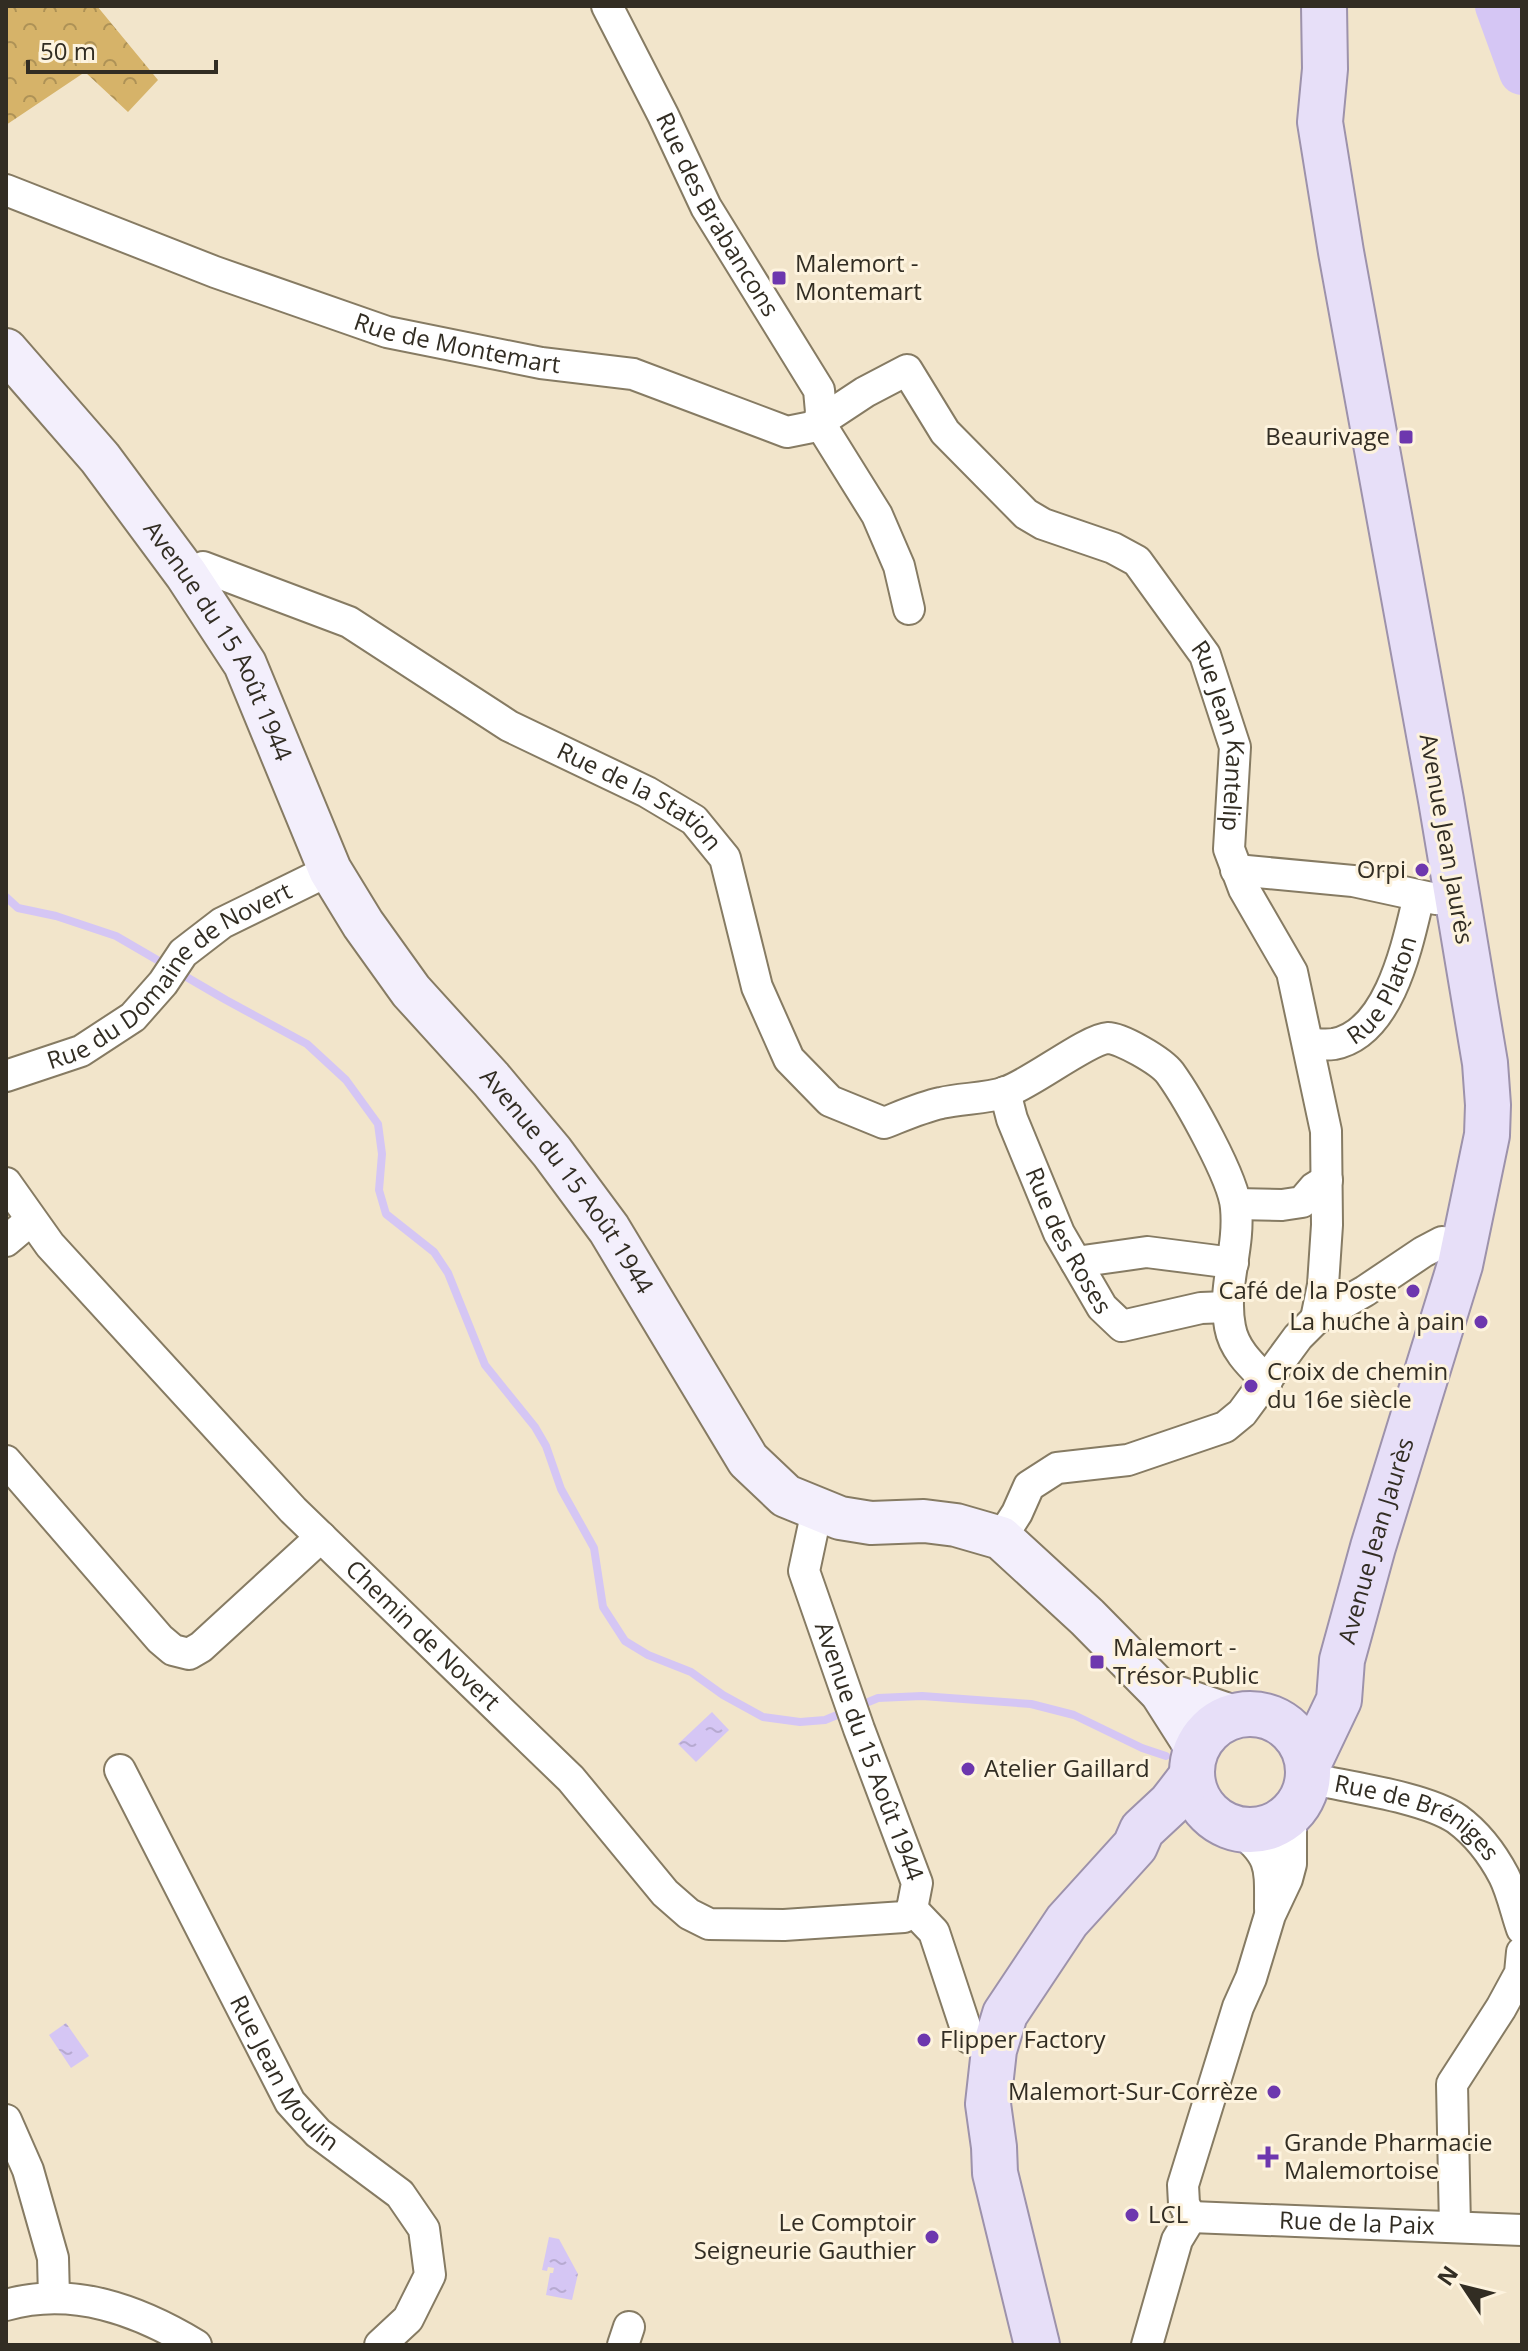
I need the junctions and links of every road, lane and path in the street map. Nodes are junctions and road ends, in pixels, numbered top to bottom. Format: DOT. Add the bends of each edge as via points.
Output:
graph roads {
  1 [pos="607,6"];
  2 [pos="1324,6"];
  3 [pos="6,190"];
  4 [pos="6,350"];
  5 [pos="907,370"];
  6 [pos="819,422"];
  7 [pos="186,574"];
  8 [pos="909,609"];
  9 [pos="330,870"];
  10 [pos="1236,870"];
  11 [pos="1438,897"];
  12 [pos="1309,1044"];
  13 [pos="6,1076"];
  14 [pos="1005,1092"];
  15 [pos="1327,1180"];
  16 [pos="6,1183"];
  17 [pos="1236,1204"];
  18 [pos="31,1220"];
  19 [pos="6,1241"];
  20 [pos="1464,1247"];
  21 [pos="1076,1262"];
  22 [pos="1233,1263"];
  23 [pos="1227,1307"];
  24 [pos="1316,1319"];
  25 [pos="1267,1381"];
  26 [pos="6,1461"];
  27 [pos="817,1510"];
  28 [pos="321,1537"];
  29 [pos="1001,1538"];
  30 [pos="1342,1660"];
  31 [pos="1161,1692"];
  32 [pos="1231,1716"];
  33 [pos="1275,1718"];
  34 [pos="1194,1762"];
  35 [pos="120,1770"];
  36 [pos="1303,1786"];
  37 [pos="1228,1826"];
  38 [pos="1135,1846"];
  39 [pos="912,1909"];
  40 [pos="1270,1915"];
  41 [pos="1522,1929"];
  42 [pos="1522,1952"];
  43 [pos="994,2050"];
  44 [pos="6,2120"];
  45 [pos="994,2147"];
  46 [pos="1191,2217"];
  47 [pos="1455,2227"];
  48 [pos="1522,2230"];
  49 [pos="54,2298"];
  50 [pos="6,2305"];
  51 [pos="196,2345"];
  52 [pos="380,2345"];
  53 [pos="1037,2345"];
  54 [pos="1052,2345"];
  55 [pos="1147,2345"];
  1 -- 6 [label="street, Rue des Brabancons" via="706,207 819,390"];
  2 -- 11 [label="main road, Avenue Jean Jaurès" via="1320,122"];
  3 -- 6 [label="street, Rue de Montemart" via="387,332 541,363 633,374 787,432"];
  4 -- 7 [label="main road, Avenue du 15 Août 1944" via="100,458"];
  5 -- 6 [label="street, Rue de Montemart"];
  5 -- 10 [label="street, Rue Jean Kantelip" via="945,432 1026,514 1137,561 1205,655 1235,747 1229,849"];
  6 -- 8 [label="street" via="877,515 899,566"];
  7 -- 9 [label="main road, Avenue du 15 Août 1944" via="245,664"];
  7 -- 14 [label="street, Rue de la Station" via="203,567 349,622 509,726 694,820 725,858 757,987 789,1059 830,1101 884,1123 938,1103"];
  9 -- 13 [label="street, Rue du Domaine de Novert" via="222,923 183,953 133,1017 81,1051"];
  9 -- 27 [label="main road, Avenue du 15 Août 1944" via="411,991 542,1140 609,1229 748,1460 786,1496"];
  10 -- 11 [label="street" via="1353,881"];
  10 -- 12 [label="street, Rue Jean Kantelip" via="1292,972"];
  11 -- 12 [label="street, Rue Platon" via="1385,1001 1361,1030 1336,1044"];
  11 -- 20 [label="main road, Avenue Jean Jaurès" via="1485,1063 1485,1147"];
  12 -- 15 [label="street, Rue Jean Kantelip" via="1326,1131"];
  14 -- 17 [label="street, Rue de la Station" via="1098,1040 1110,1038 1156,1059 1169,1071 1206,1136"];
  14 -- 21 [label="street, Rue des Roses" via="1059,1233"];
  15 -- 17 [label="street" via="1302,1202"];
  15 -- 24 [label="street, Rue Jean Kantelip" via="1323,1285"];
  16 -- 18 [label="street, Chemin de Novert"];
  17 -- 22 [label="street, Rue de la Station"];
  18 -- 19 [label="street"];
  18 -- 28 [label="street, Chemin de Novert"];
  20 -- 24 [label="street" via="1442,1242"];
  20 -- 30 [label="main road, Avenue Jean Jaurès"];
  21 -- 22 [label="street" via="1147,1252"];
  21 -- 23 [label="street, Rue des Roses" via="1102,1307 1122,1326"];
  22 -- 23 [label="street, Rue de la Station"];
  23 -- 25 [label="street" via="1230,1331 1243,1356"];
  24 -- 25 [label="street"];
  25 -- 29 [label="street" via="1225,1427 1128,1460 1057,1468 1029,1486"];
  26 -- 28 [label="street" via="160,1639 189,1654"];
  27 -- 29 [label="main road" via="871,1523 956,1525"];
  27 -- 39 [label="street, Avenue du 15 Août 1944" via="804,1571 917,1883"];
  28 -- 39 [label="street, Chemin de Novert" via="571,1779 665,1893 689,1914 709,1924 784,1925 904,1917"];
  29 -- 31 [label="main road"];
  30 -- 33 [label="main road, Avenue Jean Jaurès" via="1321,1692 1296,1714"];
  30 -- 36 [label="main road, Avenue Jean Jaurès" via="1339,1700"];
  31 -- 32 [label="main road"];
  31 -- 34 [label="main road"];
  32 -- 33 [label="main road"];
  32 -- 34 [label="main road" via="1205,1734"];
  33 -- 36 [label="main road" via="1298,1737"];
  34 -- 37 [label="main road" via="1195,1795 1205,1811"];
  34 -- 38 [label="main road" via="1171,1803 1142,1830"];
  35 -- 52 [label="street, Rue Jean Moulin" via="290,2102 318,2133 400,2194 424,2229 430,2275 408,2319"];
  36 -- 37 [label="main road" via="1276,1825 1257,1830"];
  36 -- 40 [label="street, Avenue Jean Jaurès" via="1291,1864"];
  36 -- 41 [label="street, Rue de Bréniges" via="1391,1796 1454,1817 1475,1834 1505,1877"];
  37 -- 38 [label="main road" via="1179,1827"];
  37 -- 40 [label="street, Avenue Jean Jaurès" via="1265,1854"];
  38 -- 43 [label="main road" via="1044,1953 1005,2014"];
  39 -- 43 [label="street, Avenue du 15 Août 1944" via="934,1932 969,2038"];
  40 -- 46 [label="street, Avenue Jean Jaurès" via="1183,2185"];
  42 -- 47 [label="street" via="1520,1973 1508,1997 1452,2084"];
  43 -- 45 [label="main road" via="988,2104"];
  44 -- 49 [label="street" via="28,2170 53,2258"];
  45 -- 53 [label="main road" via="995,2173"];
  45 -- 54 [label="main road" via="1008,2170"];
  46 -- 47 [label="street, Rue de la Paix"];
  46 -- 55 [label="street" via="1177,2240"];
  47 -- 48 [label="street, Rue de la Paix"];
  49 -- 50 [label="street"];
  49 -- 51 [label="street" via="121,2309"];
}
